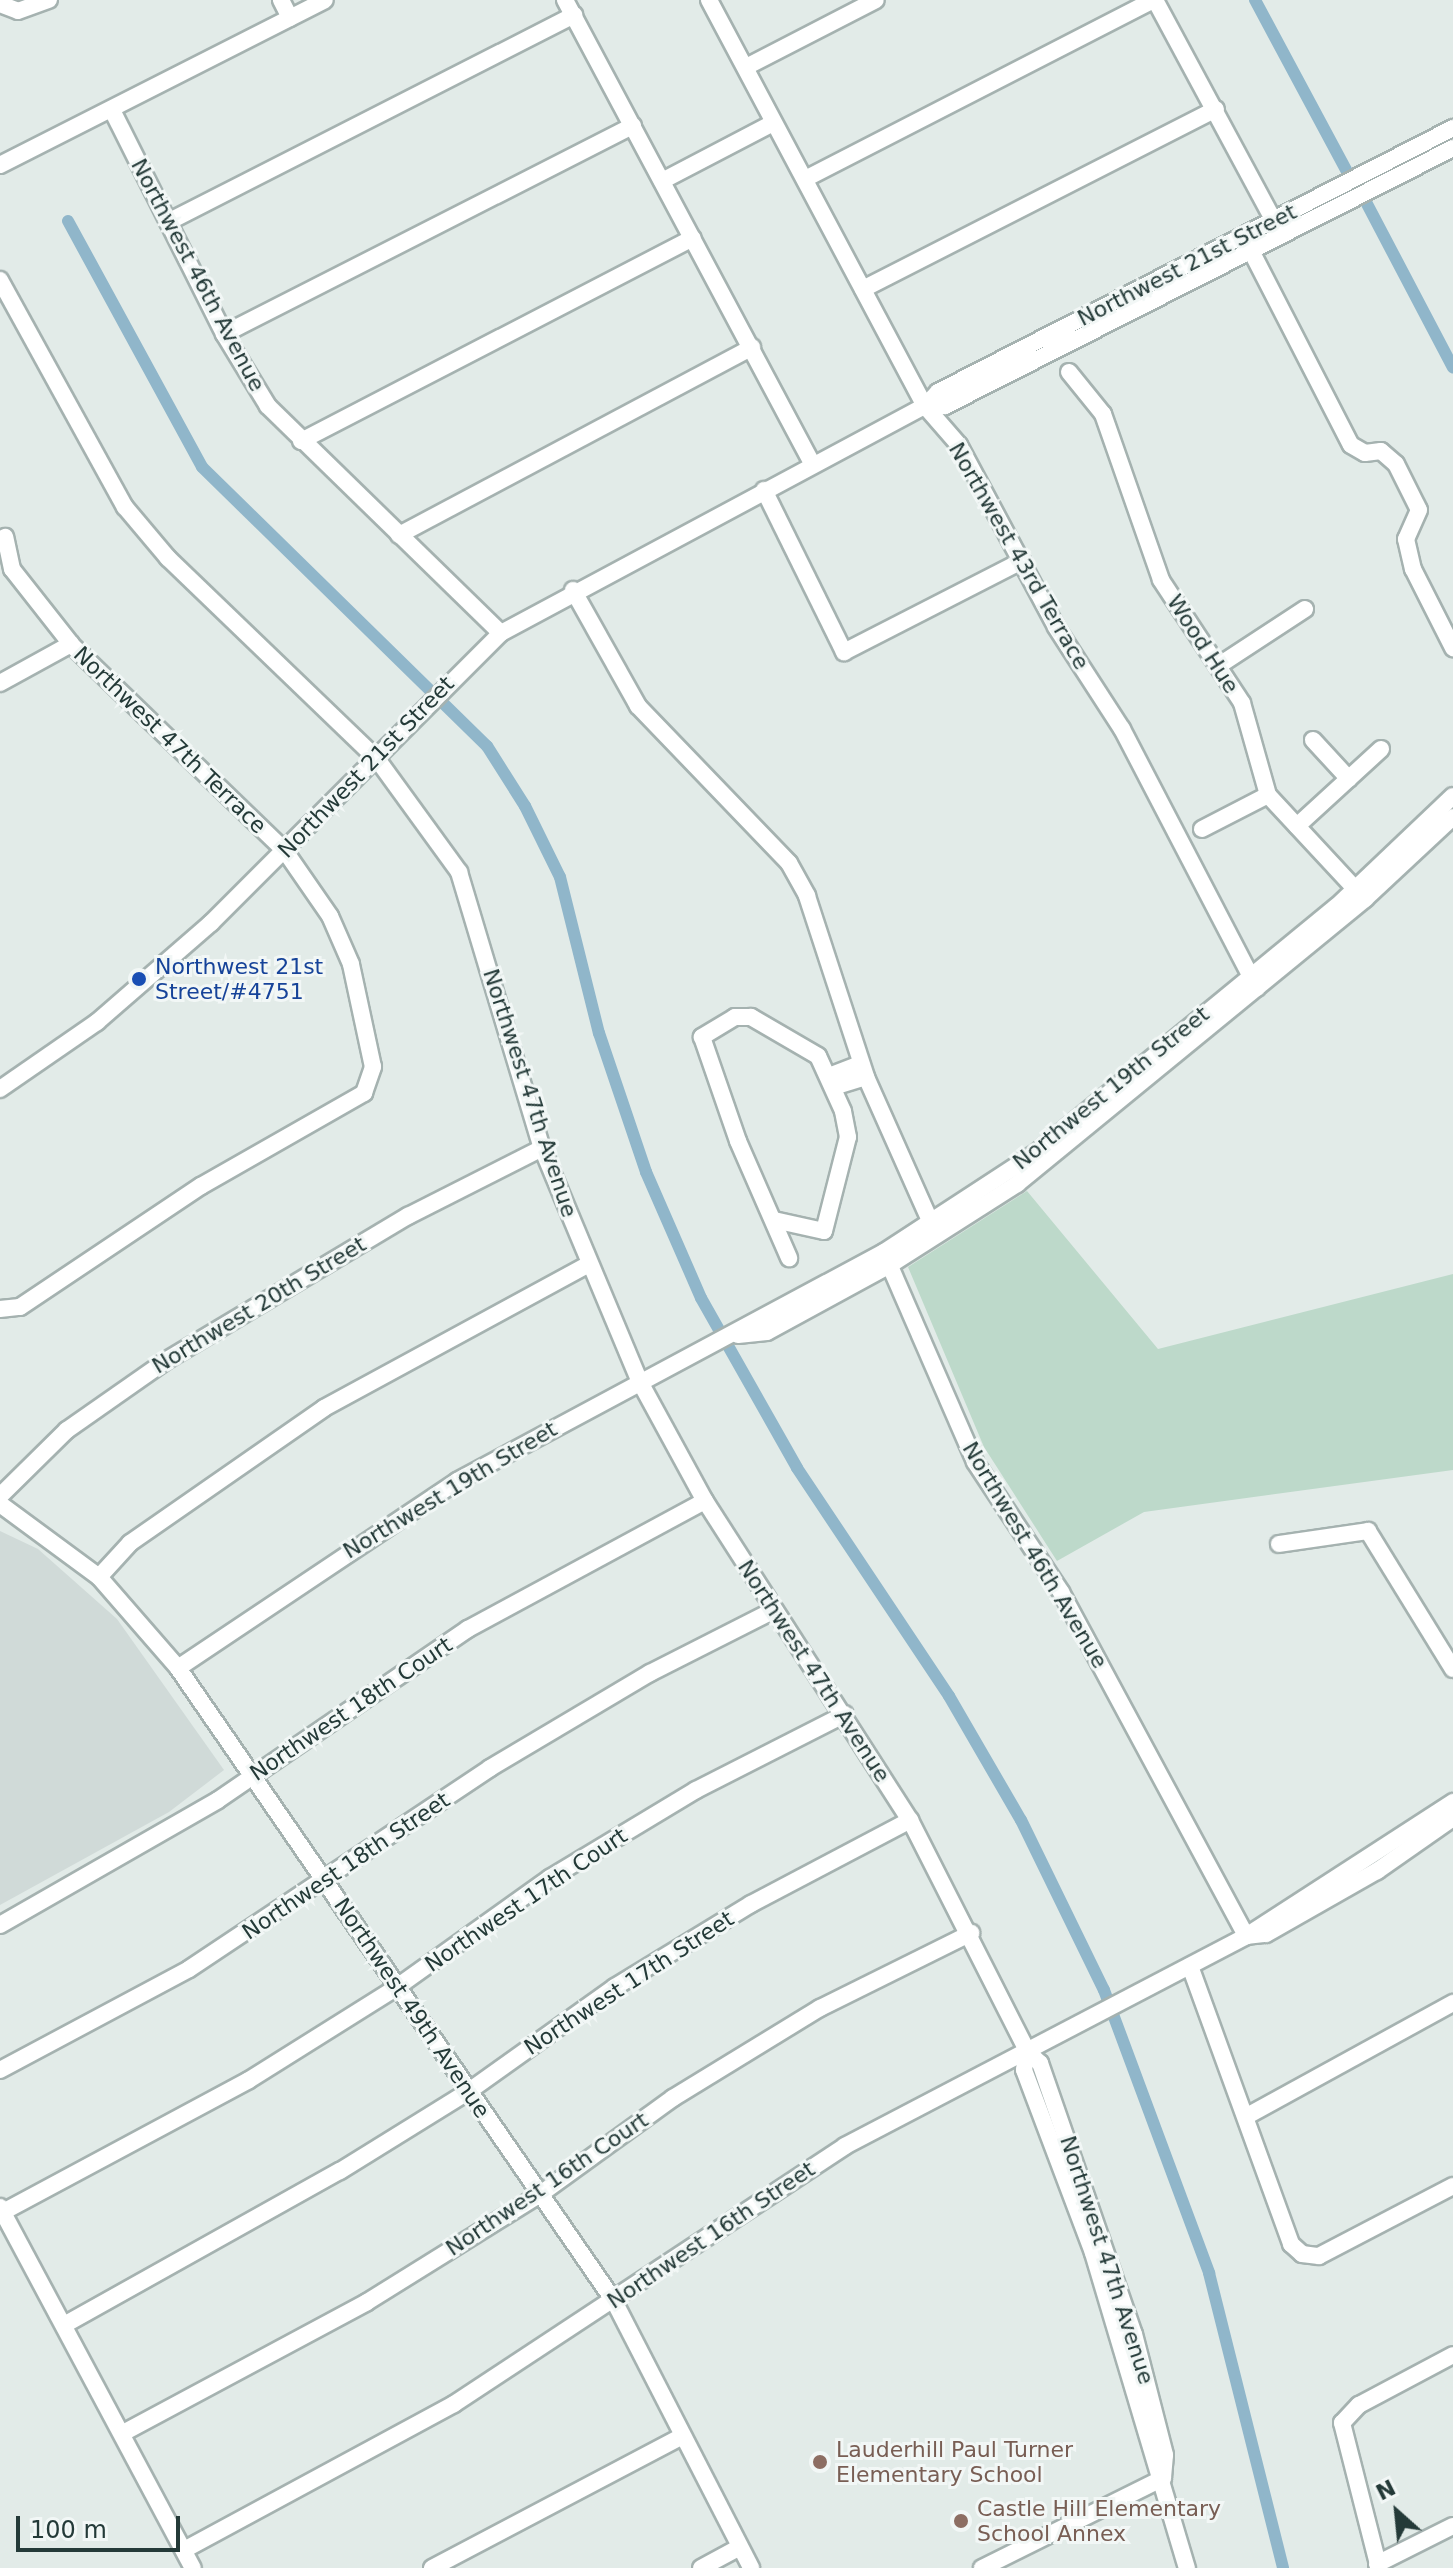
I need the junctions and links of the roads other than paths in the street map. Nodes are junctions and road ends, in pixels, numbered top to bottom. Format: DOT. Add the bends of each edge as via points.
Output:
graph roads {
  1 [pos="49,0"];
  2 [pos="281,0"];
  3 [pos="325,0"];
  4 [pos="709,0"];
  5 [pos="876,0"];
  6 [pos="1154,0"];
  7 [pos="5,7"];
  8 [pos="570,8"];
  9 [pos="290,18"];
  10 [pos="746,67"];
  11 [pos="1216,109"];
  12 [pos="112,110"];
  13 [pos="773,123"];
  14 [pos="633,126"];
  15 [pos="1453,128"];
  16 [pos="1453,148"];
  17 [pos="0,165"];
  18 [pos="805,179"];
  19 [pos="662,181"];
  20 [pos="168,222"];
  21 [pos="1278,228"];
  22 [pos="692,238"];
  23 [pos="1247,243"];
  24 [pos="0,280"];
  25 [pos="863,289"];
  26 [pos="224,334"];
  27 [pos="752,347"];
  28 [pos="1069,372"];
  29 [pos="925,406"];
  30 [pos="301,441"];
  31 [pos="813,465"];
  32 [pos="764,490"];
  33 [pos="399,535"];
  34 [pos="5,537"];
  35 [pos="1022,561"];
  36 [pos="573,590"];
  37 [pos="1305,609"];
  38 [pos="501,633"];
  39 [pos="71,644"];
  40 [pos="1453,648"];
  41 [pos="1218,666"];
  42 [pos="0,683"];
  43 [pos="1313,740"];
  44 [pos="1381,749"];
  45 [pos="377,759"];
  46 [pos="1349,779"];
  47 [pos="1268,795"];
  48 [pos="1453,796"];
  49 [pos="1453,817"];
  50 [pos="1297,826"];
  51 [pos="1202,829"];
  52 [pos="285,851"];
  53 [pos="1360,894"];
  54 [pos="1253,983"];
  55 [pos="864,1070"];
  56 [pos="831,1082"];
  57 [pos="0,1089"];
  58 [pos="542,1148"];
  59 [pos="774,1220"];
  60 [pos="934,1229"];
  61 [pos="789,1258"];
  62 [pos="887,1259"];
  63 [pos="587,1265"];
  64 [pos="4,1310"];
  65 [pos="640,1382"];
  66 [pos="0,1496"];
  67 [pos="705,1501"];
  68 [pos="0,1504"];
  69 [pos="1279,1544"];
  70 [pos="99,1577"];
  71 [pos="774,1610"];
  72 [pos="178,1668"];
  73 [pos="1453,1669"];
  74 [pos="845,1714"];
  75 [pos="252,1777"];
  76 [pos="1453,1802"];
  77 [pos="1453,1818"];
  78 [pos="910,1820"];
  79 [pos="326,1883"];
  80 [pos="0,1925"];
  81 [pos="971,1933"];
  82 [pos="1246,1936"];
  83 [pos="1190,1966"];
  84 [pos="397,1987"];
  85 [pos="1453,2003"];
  86 [pos="1027,2051"];
  87 [pos="0,2070"];
  88 [pos="469,2091"];
  89 [pos="1249,2115"];
  90 [pos="1453,2186"];
  91 [pos="539,2195"];
  92 [pos="1,2209"];
  93 [pos="614,2301"];
  94 [pos="64,2325"];
  95 [pos="1453,2355"];
  96 [pos="123,2433"];
  97 [pos="682,2436"];
  98 [pos="1163,2478"];
  99 [pos="1453,2526"];
  100 [pos="740,2547"];
  101 [pos="184,2550"];
  102 [pos="1378,2566"];
  103 [pos="193,2568"];
  104 [pos="432,2568"];
  105 [pos="701,2568"];
  106 [pos="751,2568"];
  107 [pos="982,2568"];
  108 [pos="1187,2568"];
  1 -- 7 [label="street"];
  2 -- 9 [label="street"];
  3 -- 9 [label="street"];
  4 -- 10 [label="street, Northwest 43rd Terrace"];
  5 -- 10 [label="street"];
  6 -- 11 [label="street"];
  6 -- 18 [label="street"];
  8 -- 14 [label="street"];
  8 -- 20 [label="street"];
  9 -- 12 [label="street"];
  10 -- 13 [label="street, Northwest 43rd Terrace"];
  11 -- 21 [label="street"];
  11 -- 25 [label="street"];
  12 -- 17 [label="street"];
  12 -- 20 [label="street, Northwest 46th Avenue"];
  13 -- 18 [label="street, Northwest 43rd Terrace"];
  13 -- 19 [label="street"];
  14 -- 19 [label="street"];
  14 -- 26 [label="street"];
  15 -- 21 [label="street, Northwest 21st Street"];
  16 -- 21 [label="street, Northwest 21st Street"];
  18 -- 25 [label="street, Northwest 43rd Terrace"];
  19 -- 22 [label="street"];
  20 -- 26 [label="street, Northwest 46th Avenue"];
  21 -- 23 [label="street, Northwest 21st Street"];
  22 -- 27 [label="street"];
  22 -- 30 [label="street"];
  23 -- 29 [label="street, Northwest 21st Street" via="938,392"];
  23 -- 40 [label="street" via="1351,445 1365,453 1381,451 1396,464 1419,510 1406,539 1413,569"];
  24 -- 45 [label="street, Northwest 47th Avenue" via="75,426 125,507 168,558"];
  25 -- 29 [label="street, Northwest 43rd Terrace"];
  26 -- 30 [label="street, Northwest 46th Avenue" via="268,406"];
  27 -- 31 [label="street"];
  27 -- 33 [label="street"];
  28 -- 41 [label="street, Wood Hue" via="1103,414 1154,564"];
  29 -- 31 [label="street, Northwest 21st Street"];
  29 -- 35 [label="street, Northwest 43rd Terrace" via="959,445"];
  30 -- 33 [label="street, Northwest 46th Avenue"];
  31 -- 32 [label="street, Northwest 21st Street"];
  32 -- 35 [label="street" via="844,652"];
  32 -- 36 [label="street, Northwest 21st Street"];
  33 -- 38 [label="street, Northwest 46th Avenue"];
  34 -- 39 [label="street, Northwest 47th Terrace" via="12,569"];
  35 -- 54 [label="street, Northwest 43rd Terrace" via="1122,729"];
  36 -- 38 [label="street, Northwest 21st Street"];
  36 -- 55 [label="street" via="638,706 789,863 807,896"];
  37 -- 41 [label="street"];
  38 -- 45 [label="street, Northwest 21st Street" via="446,683"];
  39 -- 42 [label="street"];
  39 -- 52 [label="street, Northwest 47th Terrace"];
  41 -- 47 [label="street, Wood Hue" via="1242,703"];
  43 -- 46 [label="street"];
  44 -- 46 [label="street"];
  45 -- 52 [label="street, Northwest 21st Street"];
  45 -- 58 [label="street, Northwest 47th Avenue" via="459,872"];
  46 -- 50 [label="street"];
  47 -- 50 [label="street, Wood Hue"];
  47 -- 51 [label="street"];
  48 -- 53 [label="street, Northwest 19th Street"];
  49 -- 53 [label="street, Northwest 19th Street"];
  50 -- 53 [label="street, Wood Hue"];
  52 -- 57 [label="street, Northwest 21st Street" via="146,981"];
  52 -- 64 [label="street, Northwest 47th Terrace" via="330,916 351,964 371,1081 364,1093 201,1186"];
  53 -- 54 [label="street, Northwest 19th Street"];
  54 -- 60 [label="street, Northwest 19th Street" via="1040,1158"];
  55 -- 56 [label="street"];
  55 -- 60 [label="street"];
  56 -- 59 [label="street" via="848,1137 824,1231"];
  56 -- 59 [label="street" via="818,1056 751,1017 735,1017 702,1037 738,1141"];
  58 -- 63 [label="street, Northwest 47th Avenue"];
  58 -- 66 [label="street, Northwest 20th Street" via="249,1307 67,1430"];
  59 -- 61 [label="street"];
  60 -- 62 [label="street, Northwest 19th Street"];
  62 -- 65 [label="street, Northwest 19th Street" via="767,1332 737,1335"];
  62 -- 82 [label="street, Northwest 46th Avenue" via="975,1462 1061,1592"];
  63 -- 65 [label="street, Northwest 47th Avenue"];
  63 -- 70 [label="street" via="324,1408 130,1543"];
  65 -- 67 [label="street, Northwest 47th Avenue"];
  65 -- 72 [label="street, Northwest 19th Street" via="380,1529"];
  67 -- 71 [label="street, Northwest 47th Avenue"];
  67 -- 75 [label="street, Northwest 18th Court" via="468,1629"];
  68 -- 70 [label="street, Northwest 49th Avenue"];
  69 -- 73 [label="street" via="1368,1531"];
  70 -- 72 [label="street, Northwest 49th Avenue"];
  71 -- 74 [label="street, Northwest 47th Avenue"];
  71 -- 79 [label="street, Northwest 18th Street" via="650,1673 490,1768"];
  72 -- 75 [label="street, Northwest 49th Avenue"];
  74 -- 78 [label="street, Northwest 47th Avenue"];
  74 -- 84 [label="street, Northwest 17th Court" via="696,1790 563,1870"];
  75 -- 79 [label="street, Northwest 49th Avenue"];
  75 -- 80 [label="street, Northwest 18th Court" via="119,1862"];
  76 -- 82 [label="street, Northwest 16th Street"];
  77 -- 82 [label="street, Northwest 16th Street" via="1377,1871 1266,1934"];
  78 -- 81 [label="street, Northwest 47th Avenue"];
  78 -- 88 [label="street, Northwest 17th Street" via="751,1904 615,1987"];
  79 -- 84 [label="street, Northwest 49th Avenue"];
  79 -- 87 [label="street, Northwest 18th Street" via="189,1969"];
  81 -- 86 [label="street, Northwest 47th Avenue"];
  81 -- 91 [label="street, Northwest 16th Court" via="793,2024 673,2098"];
  82 -- 83 [label="street, Northwest 16th Street"];
  83 -- 86 [label="street, Northwest 16th Street"];
  83 -- 89 [label="street"];
  84 -- 88 [label="street, Northwest 49th Avenue"];
  84 -- 92 [label="street, Northwest 17th Court" via="249,2080"];
  85 -- 89 [label="street"];
  86 -- 93 [label="street, Northwest 16th Street" via="817,2162"];
  86 -- 98 [label="street, Northwest 47th Avenue" via="1040,2063 1165,2455"];
  88 -- 91 [label="street, Northwest 49th Avenue"];
  88 -- 94 [label="street, Northwest 17th Street"];
  89 -- 90 [label="street" via="1291,2244 1302,2254 1319,2256"];
  91 -- 93 [label="street, Northwest 49th Avenue"];
  91 -- 96 [label="street, Northwest 16th Court" via="367,2302"];
  92 -- 94 [label="street"];
  93 -- 97 [label="street, Northwest 49th Avenue"];
  93 -- 101 [label="street, Northwest 16th Street" via="454,2404"];
  94 -- 96 [label="street"];
  95 -- 102 [label="street" via="1359,2405 1342,2423"];
  96 -- 101 [label="street"];
  97 -- 100 [label="street, Northwest 49th Avenue"];
  97 -- 104 [label="street"];
  98 -- 107 [label="street"];
  98 -- 108 [label="street, Northwest 47th Avenue"];
  99 -- 102 [label="street"];
  100 -- 105 [label="street"];
  100 -- 106 [label="street, Northwest 49th Avenue"];
  101 -- 103 [label="street"];
}
